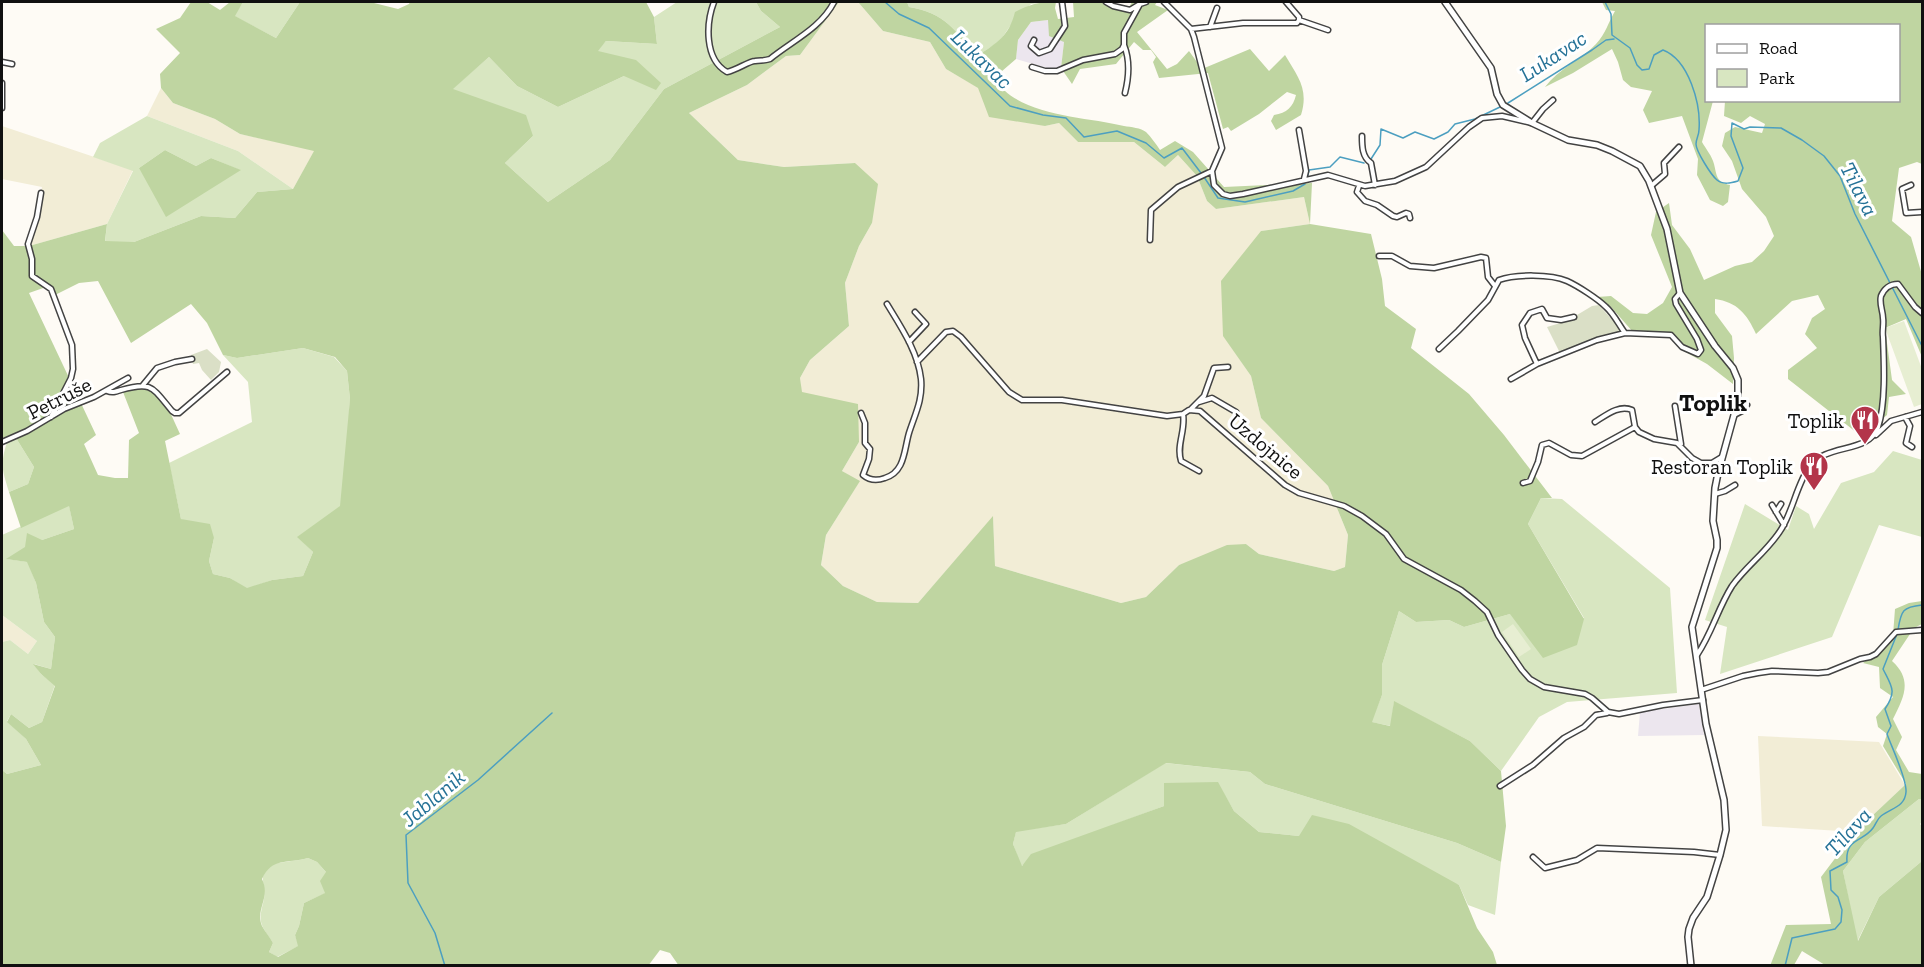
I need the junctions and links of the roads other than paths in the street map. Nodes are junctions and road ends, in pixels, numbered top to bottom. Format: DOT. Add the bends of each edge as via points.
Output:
graph roads {
  1 [pos="714,2"];
  2 [pos="834,2"];
  3 [pos="1062,2"];
  4 [pos="1106,2"];
  5 [pos="1146,2"];
  6 [pos="1164,2"];
  7 [pos="1286,2"];
  8 [pos="1445,2"];
  9 [pos="1140,4"];
  10 [pos="1217,8"];
  11 [pos="1299,20"];
  12 [pos="1210,27"];
  13 [pos="1191,29"];
  14 [pos="1328,30"];
  15 [pos="1034,40"];
  16 [pos="1124,45"];
  17 [pos="2,62"];
  18 [pos="12,64"];
  19 [pos="1032,67"];
  20 [pos="2,83"];
  21 [pos="1125,93"];
  22 [pos="1553,100"];
  23 [pos="2,108"];
  24 [pos="1532,123"];
  25 [pos="1299,130"];
  26 [pos="1362,136"];
  27 [pos="1679,147"];
  28 [pos="1212,171"];
  29 [pos="1304,180"];
  30 [pos="1375,185"];
  31 [pos="1911,185"];
  32 [pos="1359,186"];
  33 [pos="1651,186"];
  34 [pos="41,193"];
  35 [pos="1923,212"];
  36 [pos="1410,218"];
  37 [pos="1150,240"];
  38 [pos="1380,256"];
  39 [pos="1495,286"];
  40 [pos="1680,293"];
  41 [pos="887,304"];
  42 [pos="915,312"];
  43 [pos="1923,313"];
  44 [pos="1574,317"];
  45 [pos="1625,333"];
  46 [pos="909,342"];
  47 [pos="1439,349"];
  48 [pos="192,359"];
  49 [pos="917,362"];
  50 [pos="1537,364"];
  51 [pos="1228,367"];
  52 [pos="227,372"];
  53 [pos="128,378"];
  54 [pos="1511,379"];
  55 [pos="142,385"];
  56 [pos="107,391"];
  57 [pos="1199,402"];
  58 [pos="1747,405"];
  59 [pos="1675,406"];
  60 [pos="1189,410"];
  61 [pos="1236,412"];
  62 [pos="1923,412"];
  63 [pos="861,413"];
  64 [pos="1183,414"];
  65 [pos="1734,415"];
  66 [pos="51,417"];
  67 [pos="1905,417"];
  68 [pos="1595,423"];
  69 [pos="1635,428"];
  70 [pos="1873,437"];
  71 [pos="2,442"];
  72 [pos="1681,445"];
  73 [pos="1912,447"];
  74 [pos="1722,457"];
  75 [pos="1199,471"];
  76 [pos="1523,483"];
  77 [pos="1735,485"];
  78 [pos="1715,494"];
  79 [pos="1780,504"];
  80 [pos="1772,505"];
  81 [pos="1776,512"];
  82 [pos="1784,525"];
  83 [pos="1923,630"];
  84 [pos="1695,657"];
  85 [pos="1701,690"];
  86 [pos="1703,700"];
  87 [pos="1608,712"];
  88 [pos="1500,786"];
  89 [pos="1720,855"];
  90 [pos="1533,857"];
  91 [pos="1691,966"];
  1 -- 2 [label="street" via="709,42 713,58 727,72 755,60 770,59 816,25"];
  3 -- 15 [label="street" via="1065,26 1050,49 1039,53 1030,46"];
  4 -- 9 [label="street" via="1130,10"];
  5 -- 9 [label="street"];
  6 -- 13 [label="street"];
  7 -- 11 [label="street"];
  8 -- 24 [label="street" via="1491,68 1503,105"];
  9 -- 16 [label="street" via="1124,33"];
  10 -- 12 [label="street"];
  11 -- 12 [label="street" via="1293,24"];
  11 -- 14 [label="street"];
  12 -- 13 [label="street"];
  13 -- 28 [label="street" via="1221,140 1222,148"];
  16 -- 19 [label="street" via="1115,54 1083,60 1057,71"];
  16 -- 21 [label="street" via="1129,78"];
  17 -- 18 [label="street"];
  20 -- 23 [label="street"];
  22 -- 24 [label="street"];
  24 -- 30 [label="street" via="1502,116 1482,118 1426,167"];
  24 -- 33 [label="street" via="1568,140 1612,151 1640,166"];
  25 -- 29 [label="street"];
  26 -- 30 [label="street"];
  27 -- 33 [label="street" via="1664,163 1665,174"];
  28 -- 29 [label="street" via="1214,185 1230,195"];
  28 -- 37 [label="street" via="1178,187 1151,210"];
  29 -- 32 [label="street" via="1328,175"];
  30 -- 32 [label="street"];
  31 -- 35 [label="street" via="1902,189 1906,213"];
  32 -- 36 [label="street" via="1357,192 1365,201 1393,216 1406,213"];
  33 -- 40 [label="street" via="1668,229"];
  34 -- 66 [label="street" via="28,244 32,276 51,289 72,345 71,378"];
  38 -- 39 [label="street" via="1392,256 1410,266 1434,268 1486,258 1488,277"];
  39 -- 45 [label="street" via="1509,277 1568,281 1606,306"];
  39 -- 47 [label="street" via="1488,300"];
  40 -- 45 [label="street" via="1676,304 1697,339 1698,354 1682,347 1671,335"];
  40 -- 65 [label="street" via="1733,368 1738,380"];
  41 -- 46 [label="street"];
  42 -- 46 [label="street" via="926,324"];
  43 -- 70 [label="street" via="1898,284 1890,285 1880,299 1882,403 1878,430"];
  44 -- 50 [label="street" via="1547,318 1542,309 1530,313 1522,324"];
  45 -- 50 [label="street"];
  46 -- 49 [label="street"];
  48 -- 55 [label="street" via="157,368"];
  49 -- 63 [label="street" via="921,400 903,460 893,475 878,480 863,475 870,449 865,443"];
  49 -- 64 [label="street" via="946,332 953,331 1009,392 1022,400 1062,400 1167,416"];
  50 -- 54 [label="street"];
  51 -- 57 [label="street" via="1214,368"];
  52 -- 55 [label="street" via="179,413 172,411 151,387"];
  53 -- 56 [label="street, Petruše"];
  55 -- 56 [label="street"];
  56 -- 66 [label="street, Petruše"];
  57 -- 60 [label="street"];
  57 -- 61 [label="street" via="1212,398"];
  58 -- 65 [label="street"];
  59 -- 72 [label="street"];
  60 -- 64 [label="street"];
  60 -- 87 [label="street, Uzdojnice" via="1204,414 1285,485 1362,516 1386,534 1404,559 1475,601 1487,612 1508,651 1530,679 1550,689 1585,694"];
  62 -- 67 [label="street"];
  64 -- 75 [label="street" via="1179,456"];
  65 -- 74 [label="street"];
  66 -- 71 [label="street, Petruše"];
  67 -- 70 [label="street" via="1891,421"];
  67 -- 73 [label="street" via="1910,426 1906,443"];
  68 -- 69 [label="street" via="1612,411 1628,408 1632,410"];
  69 -- 72 [label="street" via="1654,439"];
  69 -- 76 [label="street" via="1582,456 1542,444 1530,481"];
  70 -- 82 [label="street" via="1866,443 1824,455 1810,465"];
  72 -- 74 [label="street" via="1701,463 1712,463"];
  74 -- 78 [label="street"];
  77 -- 78 [label="street"];
  78 -- 84 [label="street" via="1717,548 1692,627"];
  79 -- 81 [label="street"];
  80 -- 81 [label="street"];
  81 -- 82 [label="street"];
  82 -- 84 [label="street" via="1732,587"];
  83 -- 85 [label="street" via="1899,632 1876,654 1828,672 1772,671"];
  84 -- 85 [label="street"];
  85 -- 86 [label="street"];
  86 -- 87 [label="street" via="1619,714"];
  86 -- 89 [label="street" via="1727,816"];
  87 -- 88 [label="street" via="1596,715"];
  89 -- 90 [label="street" via="1596,848 1577,860 1545,868"];
  89 -- 91 [label="street" via="1707,897 1689,929"];
}
